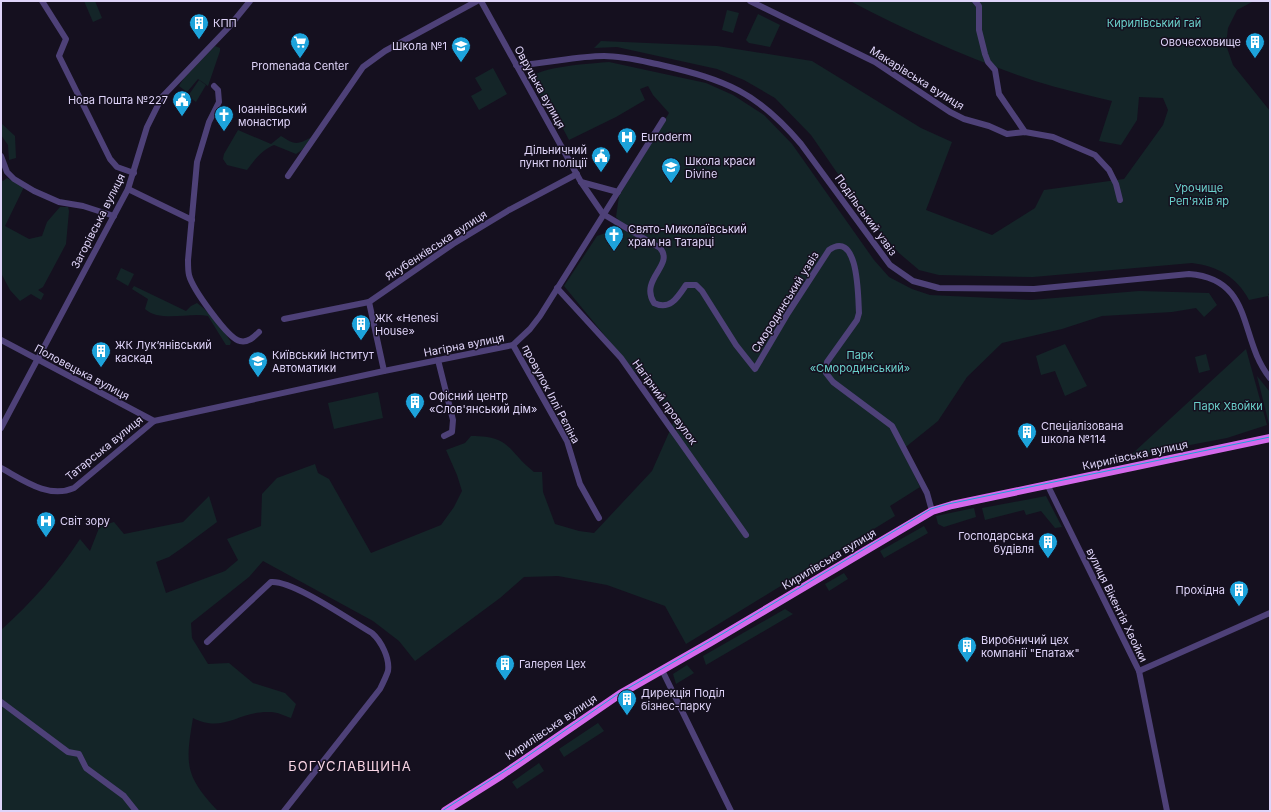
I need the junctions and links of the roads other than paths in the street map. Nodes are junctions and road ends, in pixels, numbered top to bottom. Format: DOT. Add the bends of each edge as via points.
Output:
graph roads {
  1 [pos="42,1"];
  2 [pos="250,1"];
  3 [pos="477,1"];
  4 [pos="481,1"];
  5 [pos="750,1"];
  6 [pos="975,1"];
  7 [pos="516,65"];
  8 [pos="214,86"];
  9 [pos="663,120"];
  10 [pos="1025,132"];
  11 [pos="1,156"];
  12 [pos="134,174"];
  13 [pos="577,174"];
  14 [pos="288,176"];
  15 [pos="581,182"];
  16 [pos="128,189"];
  17 [pos="618,192"];
  18 [pos="1120,200"];
  19 [pos="603,214"];
  20 [pos="114,216"];
  21 [pos="192,220"];
  22 [pos="557,288"];
  23 [pos="369,302"];
  24 [pos="284,319"];
  25 [pos="259,332"];
  26 [pos="1,340"];
  27 [pos="513,346"];
  28 [pos="38,360"];
  29 [pos="438,360"];
  30 [pos="384,371"];
  31 [pos="1270,378"];
  32 [pos="154,421"];
  33 [pos="1,428"];
  34 [pos="444,436"];
  35 [pos="1270,438"];
  36 [pos="1,468"];
  37 [pos="1047,484"];
  38 [pos="932,511"];
  39 [pos="600,518"];
  40 [pos="746,535"];
  41 [pos="1270,613"];
  42 [pos="207,642"];
  43 [pos="662,670"];
  44 [pos="1138,671"];
  45 [pos="1,702"];
  46 [pos="136,811"];
  47 [pos="284,811"];
  48 [pos="445,811"];
  49 [pos="731,811"];
  50 [pos="1167,811"];
  1 -- 12 [label="street" via="66,39 59,56 110,159 117,167"];
  2 -- 12 [label="street, Загорівська вулиця" via="228,28 162,97 147,127"];
  3 -- 14 [label="street" via="385,51 364,67"];
  4 -- 7 [label="street, Овруцька вулиця"];
  5 -- 10 [label="street, Макарівська вулиця" via="876,62 950,112 1007,134"];
  6 -- 10 [label="street" via="979,6 979,30 985,54 995,70 999,94"];
  7 -- 13 [label="street, Овруцька вулиця"];
  7 -- 31 [label="street, Подільський узвіз" via="616,56 697,74 738,89 769,109 785,125 890,265 913,281 926,286 1034,289 1189,274 1212,278 1223,284 1239,303 1258,359"];
  8 -- 21 [label="street" via="218,90 219,102 200,149"];
  9 -- 17 [label="street, Нагірна вулиця"];
  10 -- 18 [label="street, Макарівська вулиця" via="1053,137 1095,155 1109,170"];
  11 -- 20 [label="street" via="7,172 34,191 58,202 83,206"];
  12 -- 16 [label="street, Загорівська вулиця"];
  13 -- 15 [label="street, Овруцька вулиця"];
  13 -- 23 [label="street, Якубенківська вулиця" via="509,210 460,240"];
  15 -- 17 [label="street"];
  15 -- 19 [label="street, Овруцька вулиця"];
  16 -- 20 [label="street, Загорівська вулиця"];
  16 -- 21 [label="street"];
  17 -- 19 [label="street, Нагірна вулиця"];
  19 -- 22 [label="street, Нагірна вулиця"];
  19 -- 38 [label="street, Смородинський узвіз" via="664,252 664,262 649,289 654,303 664,306 670,304 686,285 696,285 755,369 791,307 829,250 835,246 847,249 854,260 859,313 857,320 827,362 826,373 833,382 892,426 927,493"];
  20 -- 28 [label="street, Загорівська вулиця"];
  21 -- 25 [label="street" via="188,260 193,285 234,338 245,341"];
  22 -- 27 [label="street, Нагірна вулиця" via="530,329"];
  22 -- 40 [label="street, Нагірний провулок" via="620,358"];
  23 -- 24 [label="street"];
  23 -- 30 [label="street"];
  26 -- 28 [label="street, Половецька вулиця"];
  27 -- 29 [label="street, Нагірна вулиця"];
  27 -- 39 [label="street, провулок Іллі Рєпіна" via="566,441 580,484"];
  28 -- 32 [label="street, Половецька вулиця"];
  28 -- 33 [label="street, Загорівська вулиця"];
  29 -- 30 [label="street, Нагірна вулиця"];
  29 -- 34 [label="street" via="453,420 452,432"];
  30 -- 32 [label="street, Нагірна вулиця"];
  32 -- 36 [label="street, Татарська вулиця" via="74,488 67,491 46,490"];
  35 -- 37 [label="main road, Кирилівська вулиця"];
  37 -- 38 [label="main road, Кирилівська вулиця"];
  37 -- 44 [label="street, вулиця Вікентія Хвойки"];
  38 -- 43 [label="main road, Кирилівська вулиця"];
  41 -- 44 [label="street"];
  42 -- 47 [label="street" via="271,582 296,588 380,640 388,670 380,689"];
  43 -- 48 [label="main road, Кирилівська вулиця" via="620,694"];
  43 -- 49 [label="street"];
  44 -- 50 [label="street, вулиця Вікентія Хвойки"];
  45 -- 46 [label="street" via="68,752 79,754 86,768 124,796"];
}
